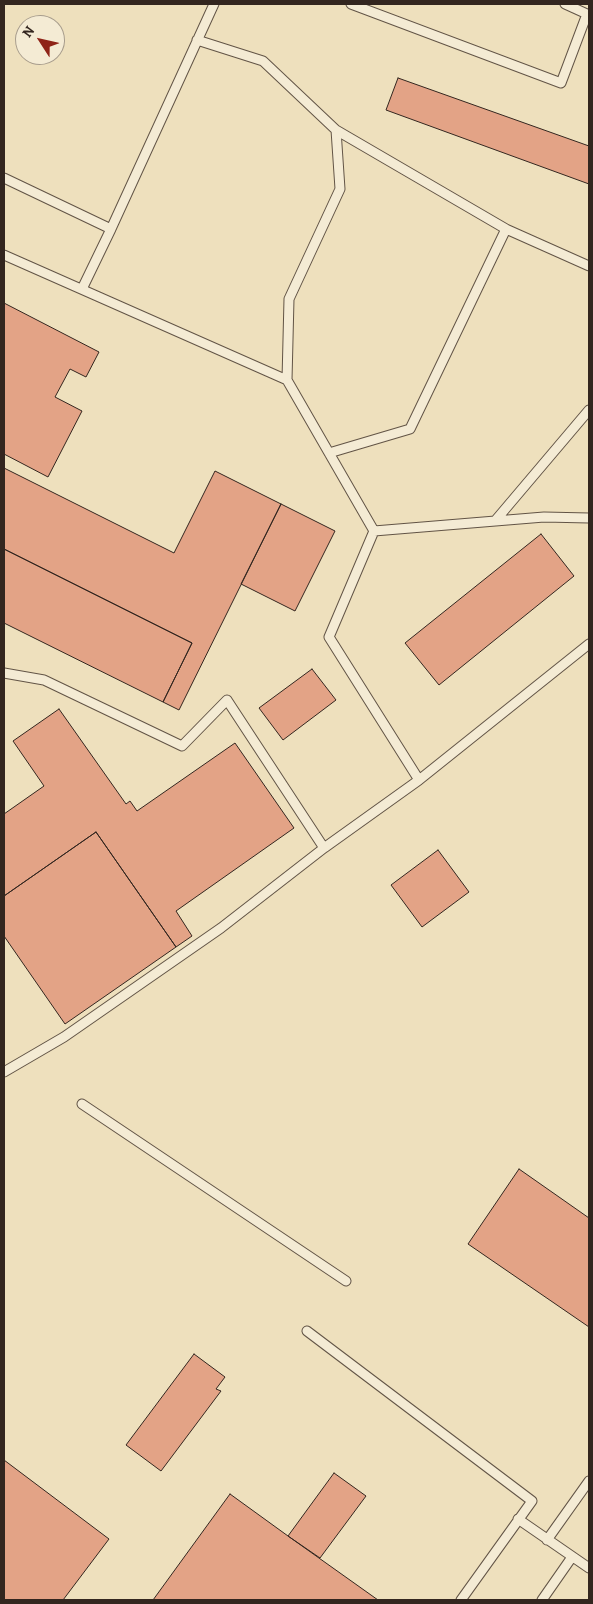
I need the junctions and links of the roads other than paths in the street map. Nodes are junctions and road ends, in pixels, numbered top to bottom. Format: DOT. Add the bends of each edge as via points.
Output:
graph roads {
  1 [pos="214,4"];
  2 [pos="351,4"];
  3 [pos="565,4"];
  4 [pos="586,33"];
  5 [pos="197,40"];
  6 [pos="336,130"];
  7 [pos="4,178"];
  8 [pos="110,229"];
  9 [pos="506,229"];
  10 [pos="4,255"];
  11 [pos="589,266"];
  12 [pos="82,289"];
  13 [pos="287,380"];
  14 [pos="589,410"];
  15 [pos="329,453"];
  16 [pos="589,518"];
  17 [pos="495,521"];
  18 [pos="374,531"];
  19 [pos="589,644"];
  20 [pos="4,673"];
  21 [pos="419,780"];
  22 [pos="324,848"];
  23 [pos="4,1072"];
  24 [pos="82,1104"];
  25 [pos="346,1281"];
  26 [pos="308,1331"];
  27 [pos="589,1481"];
  28 [pos="518,1519"];
  29 [pos="548,1540"];
  30 [pos="572,1558"];
  31 [pos="589,1568"];
  32 [pos="461,1600"];
  33 [pos="542,1600"];
  1 -- 5 [label="lane"];
  2 -- 4 [label="lane" via="561,83"];
  3 -- 4 [label="lane" via="587,14"];
  5 -- 6 [label="lane" via="264,61"];
  5 -- 8 [label="lane"];
  6 -- 9 [label="lane"];
  6 -- 13 [label="lane" via="340,190 289,299"];
  7 -- 8 [label="lane"];
  8 -- 12 [label="lane"];
  9 -- 11 [label="lane"];
  9 -- 15 [label="lane" via="410,429"];
  10 -- 12 [label="lane"];
  12 -- 13 [label="lane"];
  13 -- 15 [label="lane"];
  14 -- 17 [label="lane"];
  15 -- 18 [label="lane"];
  16 -- 17 [label="lane"];
  17 -- 18 [label="lane"];
  18 -- 21 [label="lane" via="329,637"];
  19 -- 21 [label="lane"];
  20 -- 22 [label="lane" via="44,680 182,746 227,700"];
  21 -- 22 [label="lane"];
  22 -- 23 [label="lane" via="222,928 64,1037"];
  24 -- 25 [label="lane"];
  26 -- 28 [label="lane" via="532,1501"];
  27 -- 29 [label="lane"];
  28 -- 29 [label="lane"];
  28 -- 32 [label="lane"];
  29 -- 30 [label="lane"];
  30 -- 31 [label="lane"];
  30 -- 33 [label="lane"];
}
